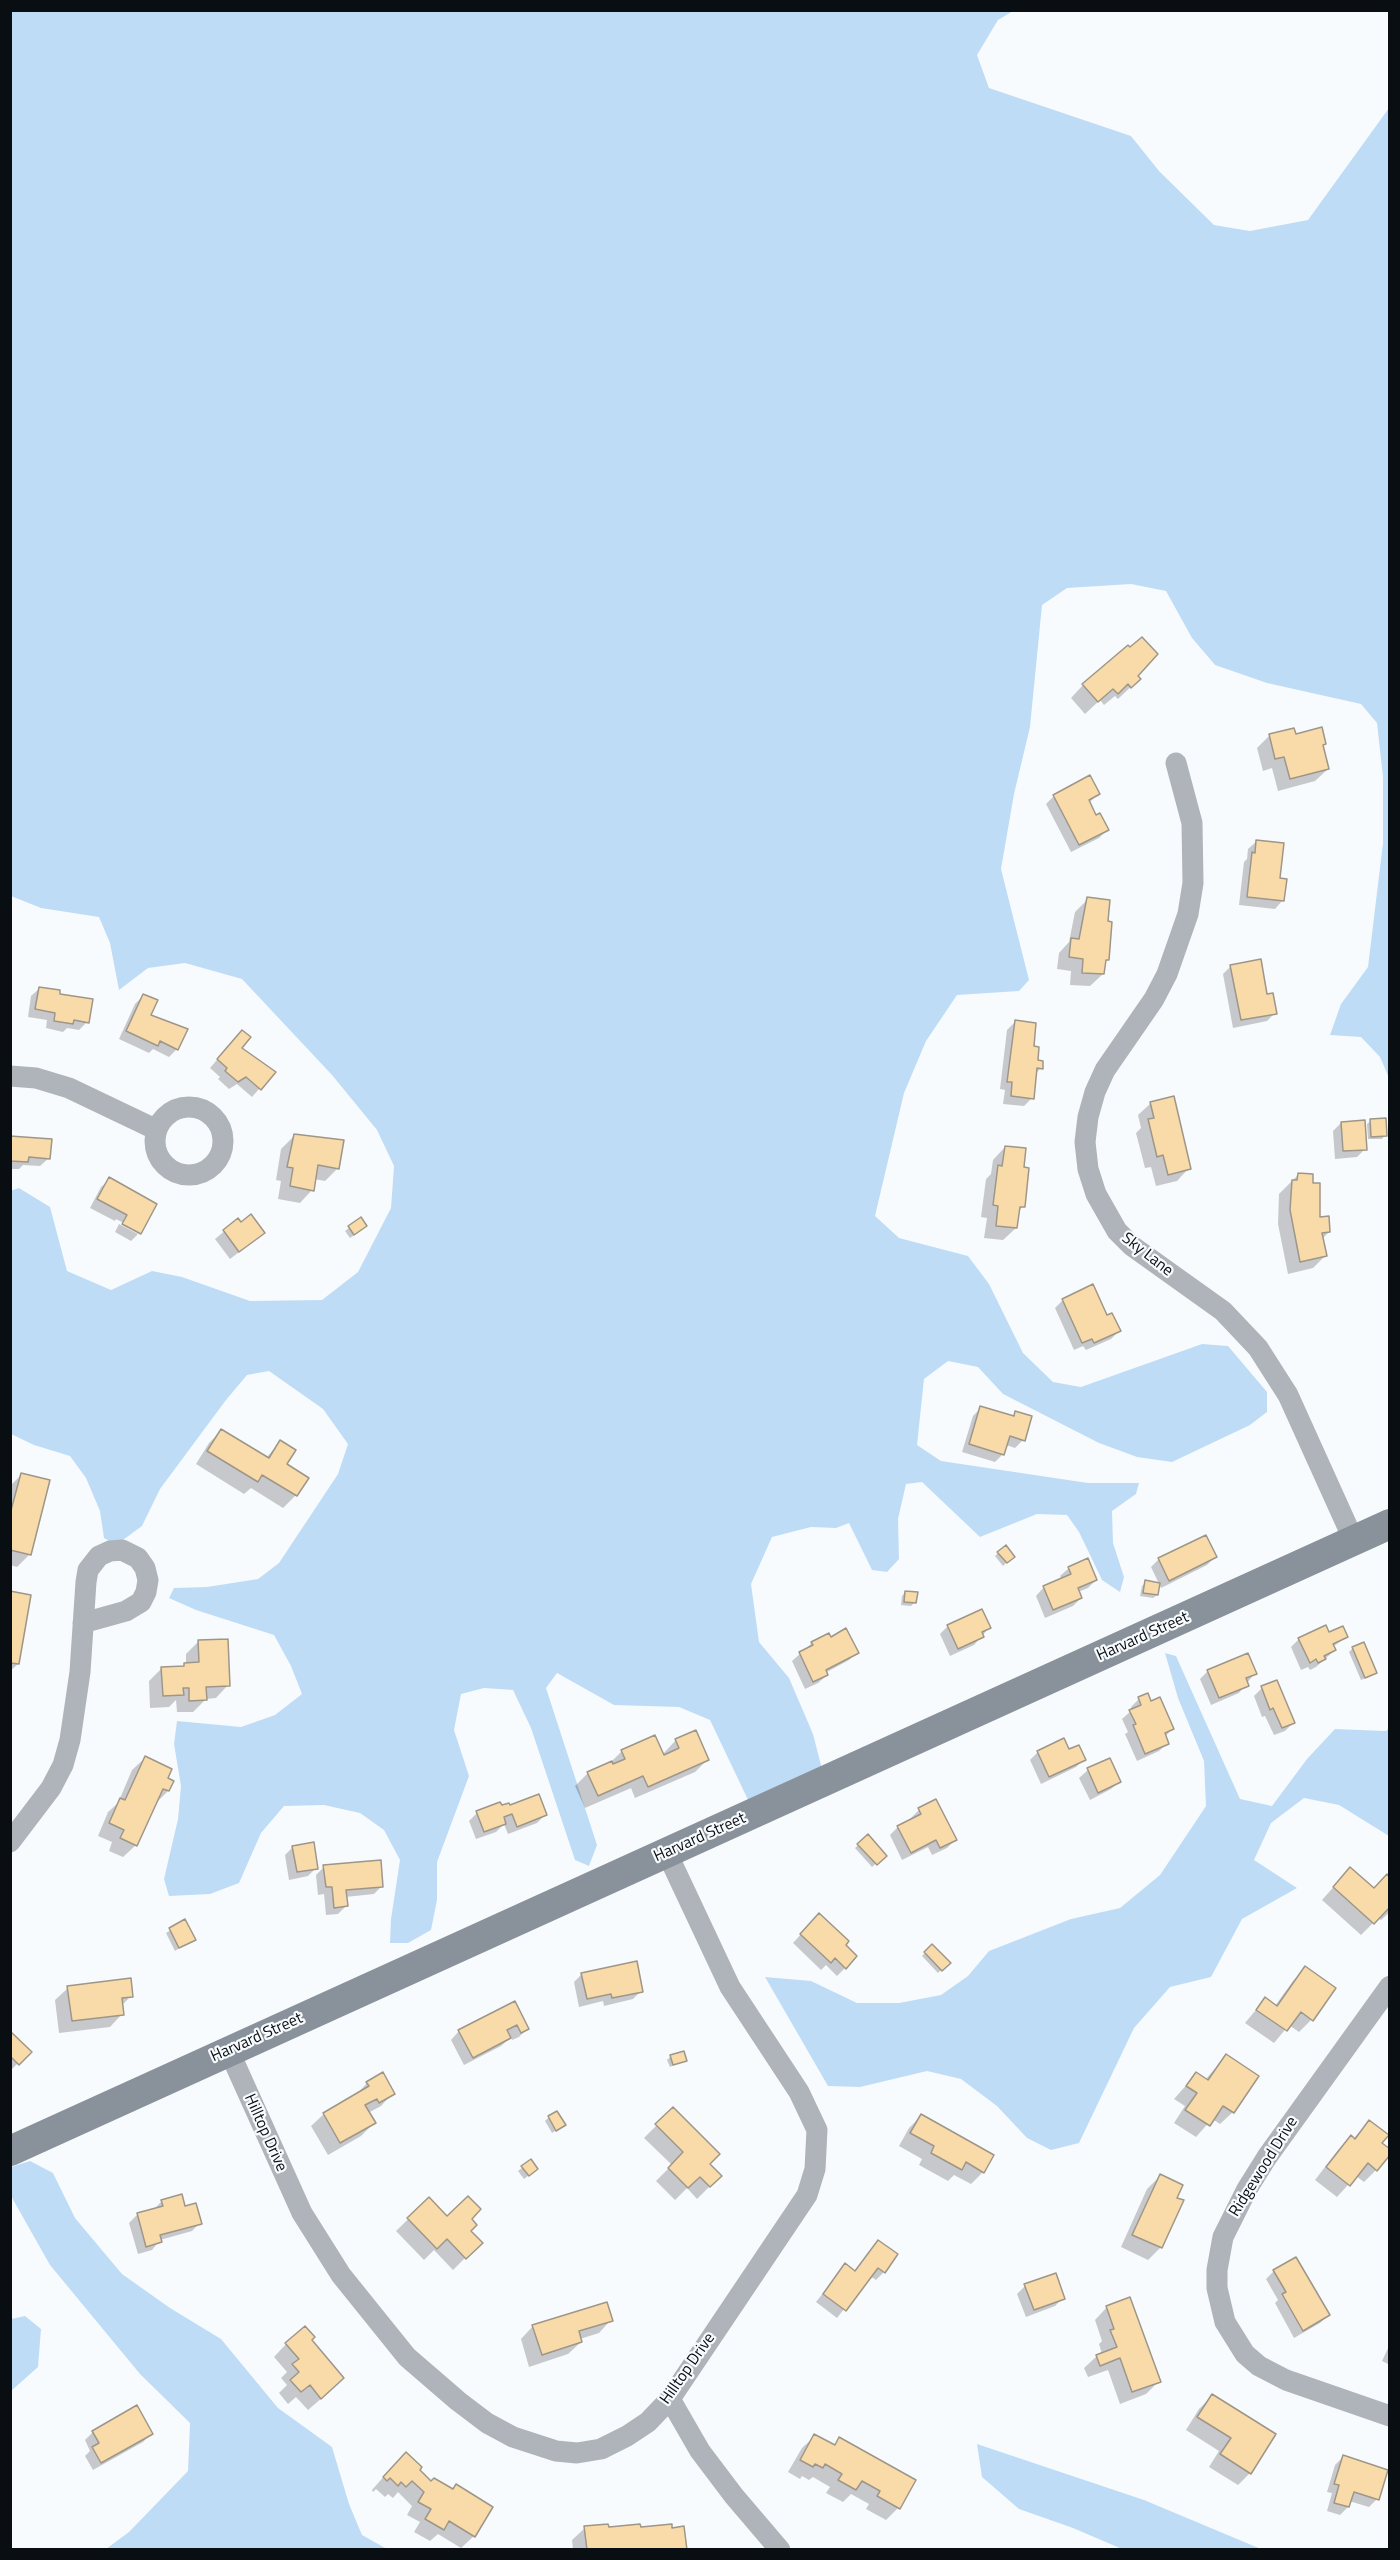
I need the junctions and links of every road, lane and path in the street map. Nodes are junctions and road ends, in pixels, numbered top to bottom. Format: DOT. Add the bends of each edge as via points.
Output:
graph roads {
  1 [pos="1176,763"];
  2 [pos="10,1076"];
  3 [pos="157,1130"];
  4 [pos="1389,1524"];
  5 [pos="1354,1541"];
  6 [pos="83,1623"];
  7 [pos="10,1842"];
  8 [pos="667,1853"];
  9 [pos="1389,1986"];
  10 [pos="229,2051"];
  11 [pos="10,2151"];
  12 [pos="670,2399"];
  13 [pos="1389,2416"];
  14 [pos="780,2550"];
  1 -- 5 [label="street, Sky Lane" via="1192,823 1193,883 1188,914 1154,999 1095,1092 1085,1142 1088,1169 1096,1194 1117,1232 1223,1311 1268,1363 1288,1395"];
  2 -- 3 [label="street" via="36,1078 69,1088"];
  4 -- 5 [label="main road, Harvard Street"];
  5 -- 8 [label="main road, Harvard Street"];
  6 -- 7 [label="street" via="76,1713 63,1765 37,1809"];
  8 -- 10 [label="main road, Harvard Street"];
  8 -- 12 [label="street, Hilltop Drive" via="730,1987 799,2092 817,2130 815,2169 807,2195"];
  9 -- 13 [label="street, Ridgewood Drive" via="1247,2188 1223,2237 1217,2270 1225,2322 1245,2354 1259,2366 1286,2380"];
  10 -- 11 [label="main road, Harvard Street"];
  10 -- 12 [label="street, Hilltop Drive" via="302,2214 341,2274 407,2357 458,2401 513,2437 556,2451 577,2453 601,2449 627,2436 648,2422"];
  12 -- 14 [label="street" via="700,2451"];
}
